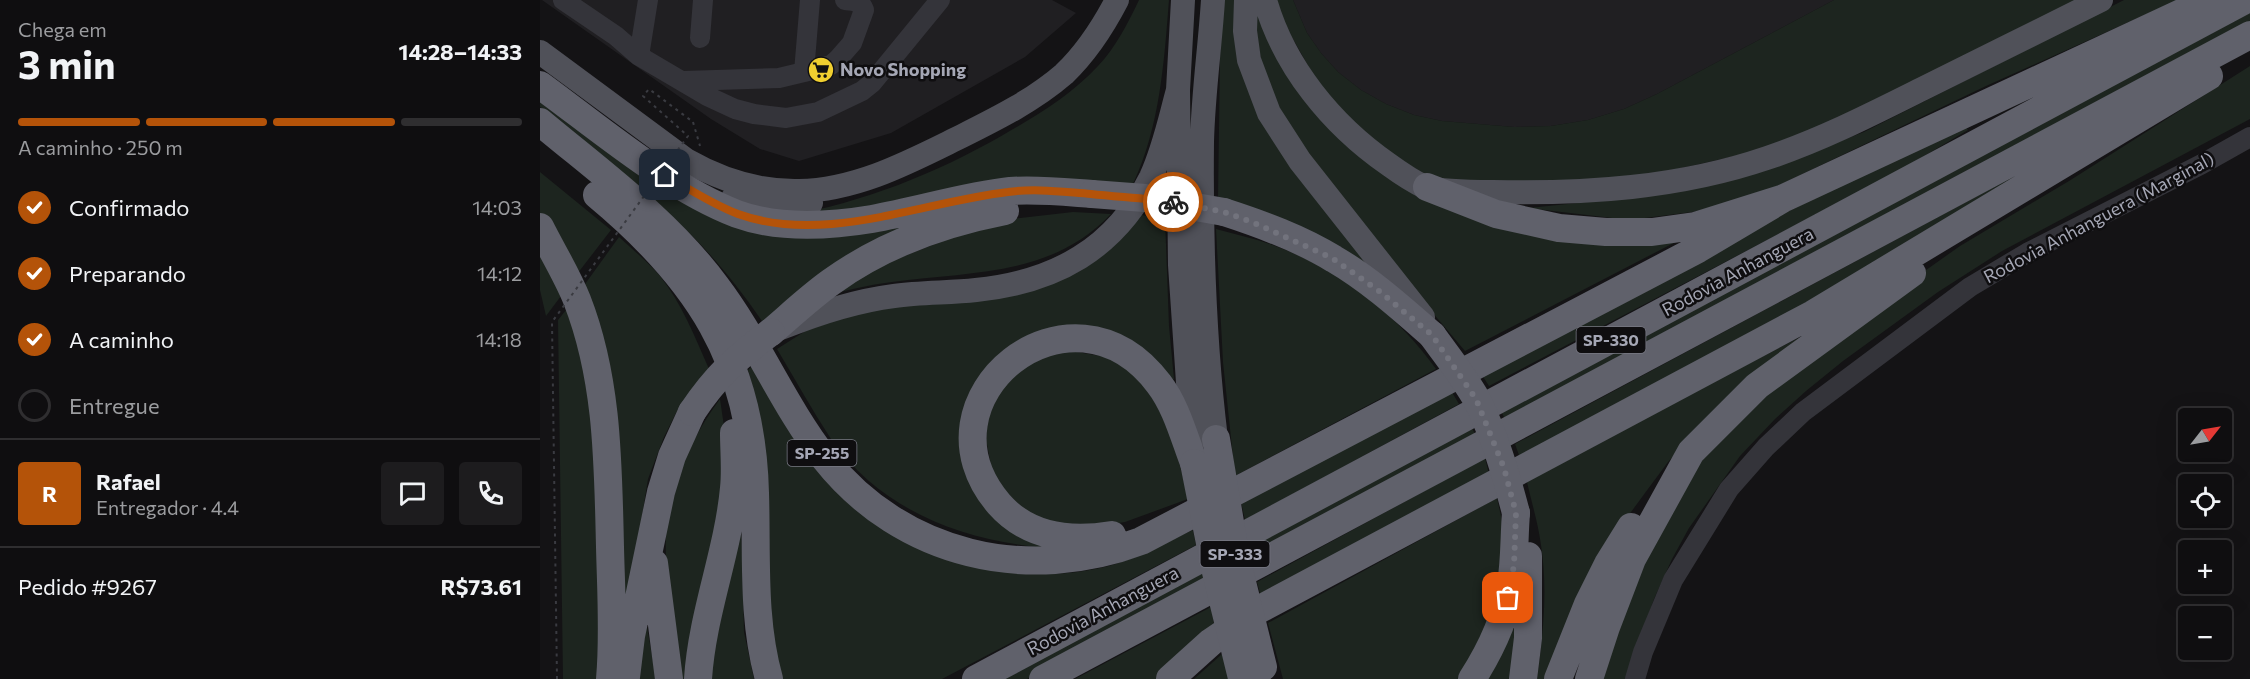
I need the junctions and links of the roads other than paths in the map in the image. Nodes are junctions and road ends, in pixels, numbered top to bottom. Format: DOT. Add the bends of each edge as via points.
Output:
graph roads {
  1 [pos="563,0"];
  2 [pos="648,0"];
  3 [pos="704,0"];
  4 [pos="810,0"];
  5 [pos="845,0"];
  6 [pos="940,0"];
  7 [pos="1183,0"];
  8 [pos="1213,0"];
  9 [pos="1245,0"];
  10 [pos="1264,0"];
  11 [pos="2101,0"];
  12 [pos="2209,0"];
  13 [pos="2246,0"];
  14 [pos="1109,3"];
  15 [pos="644,30"];
  16 [pos="2250,35"];
  17 [pos="616,36"];
  18 [pos="700,38"];
  19 [pos="540,52"];
  20 [pos="2250,52"];
  21 [pos="639,56"];
  22 [pos="804,72"];
  23 [pos="684,81"];
  24 [pos="540,85"];
  25 [pos="1178,90"];
  26 [pos="540,122"];
  27 [pos="2250,137"];
  28 [pos="540,148"];
  29 [pos="876,176"];
  30 [pos="681,184"];
  31 [pos="1427,187"];
  32 [pos="1092,194"];
  33 [pos="2008,196"];
  34 [pos="1784,198"];
  35 [pos="540,227"];
  36 [pos="771,332"];
  37 [pos="1432,335"];
  38 [pos="721,345"];
  39 [pos="1216,439"];
  40 [pos="1691,452"];
  41 [pos="1194,463"];
  42 [pos="1214,503"];
  43 [pos="1516,513"];
  44 [pos="651,543"];
  45 [pos="1254,676"];
  46 [pos="610,679"];
  47 [pos="625,679"];
  48 [pos="669,679"];
  49 [pos="698,679"];
  50 [pos="769,679"];
  51 [pos="976,679"];
  52 [pos="1043,679"];
  53 [pos="1170,679"];
  54 [pos="1472,679"];
  55 [pos="1523,679"];
  56 [pos="1558,679"];
  57 [pos="1589,679"];
  58 [pos="1635,679"];
  1 -- 17 [label="street"];
  2 -- 15 [label="street"];
  3 -- 18 [label="street"];
  4 -- 22 [label="street"];
  5 -- 22 [label="street" via="862,4 864,10 852,43 831,65"];
  6 -- 23 [label="street" via="873,83 818,112 786,118 754,114 722,104"];
  7 -- 25 [label="main road"];
  8 -- 39 [label="main road" via="1202,140 1204,295"];
  9 -- 37 [label="main road" via="1249,60 1269,113 1300,161 1419,311"];
  10 -- 31 [label="main road" via="1292,61 1329,113 1382,160"];
  11 -- 31 [label="main road" via="1858,121 1776,155 1729,169 1634,188 1481,192"];
  12 -- 34 [label="highway"];
  13 -- 51 [label="highway, Rodovia Anhanguera / SP-330"];
  14 -- 29 [label="main road" via="1079,59 1045,90 986,124"];
  15 -- 17 [label="street"];
  15 -- 21 [label="street"];
  16 -- 52 [label="highway, Rodovia Anhanguera / SP-330"];
  17 -- 21 [label="street"];
  19 -- 29 [label="main road" via="686,160 725,179 799,191 831,188"];
  20 -- 33 [label="highway"];
  21 -- 23 [label="street"];
  22 -- 23 [label="street" via="779,78"];
  24 -- 30 [label="highway"];
  25 -- 36 [label="main road" via="1150,178 1129,213 1089,253 1028,280 978,290 864,301"];
  25 -- 41 [label="main road" via="1182,324"];
  26 -- 42 [label="highway, SP-255" via="670,232 716,285 745,327 825,459 852,488 911,531 944,546 992,558 1060,560 1125,547"];
  27 -- 58 [label="street, Rodovia Anhanguera (Marginal)" via="2027,253 1970,287 1803,412 1729,489 1673,580"];
  28 -- 38 [label="highway" via="621,214 669,264 690,288"];
  29 -- 30 [label="main road" via="834,198 782,207 749,204"];
  30 -- 32 [label="highway" via="739,214 771,221 832,224 1011,191"];
  31 -- 34 [label="highway" via="1496,214 1559,228 1606,232 1652,232 1695,226"];
  32 -- 36 [label="highway" via="954,222 915,237 851,269"];
  32 -- 37 [label="highway, bridge" via="1188,204 1252,222 1332,258"];
  33 -- 40 [label="highway" via="1900,282 1758,386"];
  33 -- 53 [label="highway" via="1813,314 1258,610 1211,642"];
  34 -- 42 [label="highway, SP-330" via="1698,249"];
  35 -- 46 [label="highway" via="577,300 598,375 608,453"];
  36 -- 44 [label="highway, bridge" via="727,367 692,412 672,456"];
  37 -- 43 [label="highway, bridge" via="1466,382 1485,418"];
  38 -- 49 [label="highway" via="734,430 734,488 704,628"];
  38 -- 50 [label="highway" via="744,400 752,445 757,618"];
  39 -- 45 [label="highway, SP-333, bridge"];
  40 -- 56 [label="highway" via="1656,490 1608,564"];
  40 -- 57 [label="highway" via="1632,559"];
  41 -- 42 [label="highway" via="1173,408 1158,382 1132,357 1099,341 1061,339 1025,351 996,376 978,408 976,455 988,488 1006,511 1043,533 1069,538 1112,535"];
  41 -- 45 [label="highway, SP-333, bridge" via="1215,568"];
  43 -- 54 [label="highway" via="1514,565 1505,610"];
  43 -- 55 [label="highway" via="1526,546 1529,575"];
  44 -- 47 [label="highway"];
  44 -- 48 [label="highway"];
}
